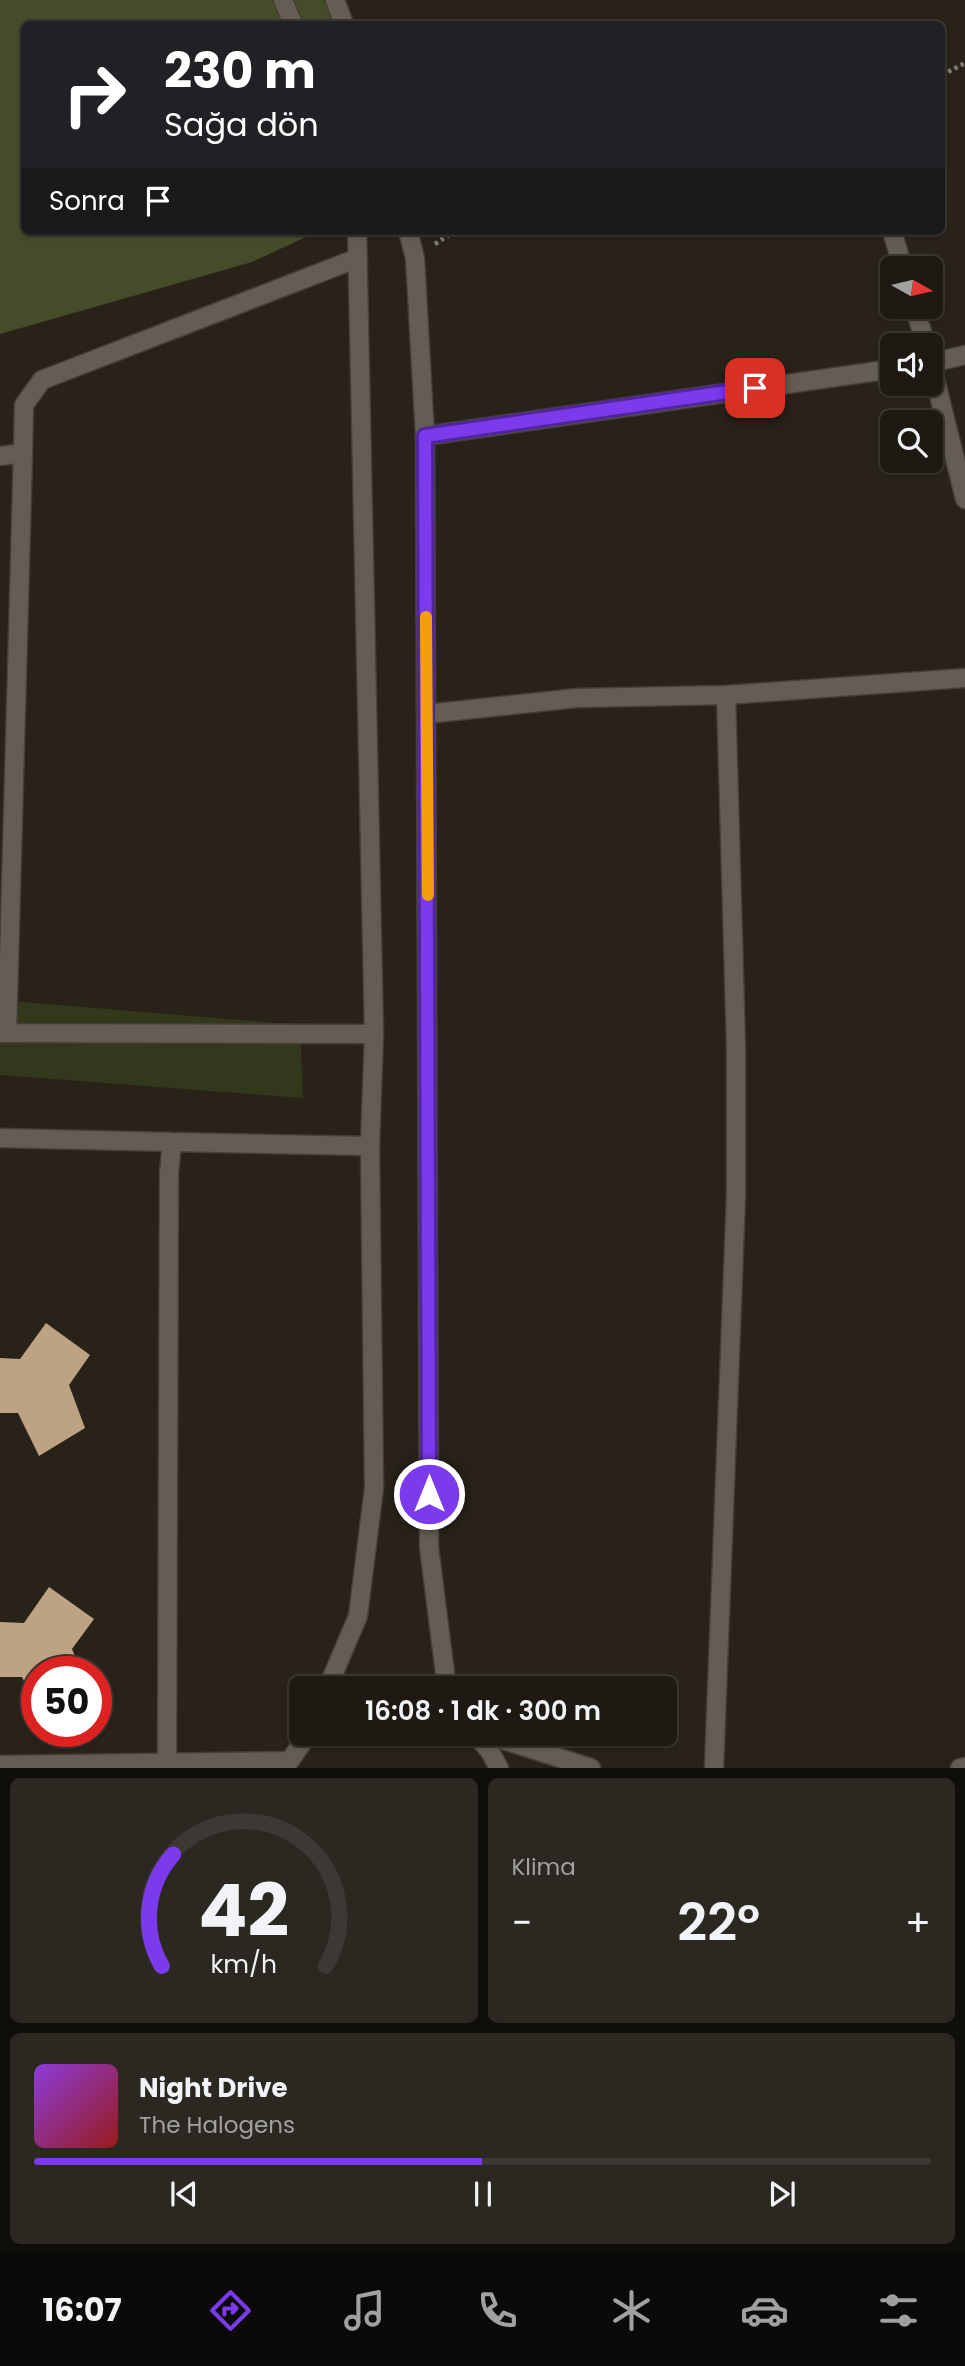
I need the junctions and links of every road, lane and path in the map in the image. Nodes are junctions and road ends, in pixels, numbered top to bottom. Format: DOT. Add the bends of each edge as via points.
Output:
graph roads {
  1 [pos="284,0"];
  2 [pos="335,0"];
  3 [pos="292,21"];
  4 [pos="343,21"];
  5 [pos="965,63"];
  6 [pos="945,73"];
  7 [pos="357,235"];
  8 [pos="409,235"];
  9 [pos="893,235"];
  10 [pos="899,256"];
  11 [pos="358,258"];
  12 [pos="965,355"];
  13 [pos="943,360"];
  14 [pos="880,371"];
  15 [pos="939,396"];
  16 [pos="425,436"];
  17 [pos="23,453"];
  18 [pos="0,456"];
  19 [pos="965,499"];
  20 [pos="965,678"];
  21 [pos="726,695"];
  22 [pos="427,714"];
  23 [pos="4,1033"];
  24 [pos="374,1034"];
  25 [pos="0,1138"];
  26 [pos="172,1142"];
  27 [pos="370,1146"];
  28 [pos="333,1676"];
  29 [pos="445,1676"];
  30 [pos="300,1746"];
  31 [pos="486,1746"];
  32 [pos="522,1746"];
  33 [pos="167,1762"];
  34 [pos="287,1764"];
  35 [pos="0,1765"];
  36 [pos="499,1768"];
  37 [pos="591,1768"];
  38 [pos="714,1768"];
  1 -- 3 [label="street"];
  2 -- 4 [label="street"];
  5 -- 6 [label="path"];
  7 -- 11 [label="street"];
  8 -- 16 [label="street" via="415,258"];
  9 -- 10 [label="street"];
  11 -- 17 [label="street" via="42,380 24,405"];
  11 -- 24 [label="street"];
  12 -- 13 [label="street"];
  14 -- 16 [label="street"];
  15 -- 19 [label="street"];
  16 -- 22 [label="street"];
  17 -- 18 [label="street"];
  17 -- 23 [label="street"];
  20 -- 21 [label="street"];
  21 -- 22 [label="street" via="577,698"];
  21 -- 38 [label="street" via="736,1196"];
  22 -- 29 [label="street" via="429,1547"];
  23 -- 24 [label="street"];
  24 -- 27 [label="street"];
  25 -- 26 [label="street"];
  26 -- 27 [label="street"];
  26 -- 33 [label="street"];
  27 -- 28 [label="street" via="374,1488 358,1616"];
  30 -- 34 [label="street"];
  31 -- 36 [label="street"];
  32 -- 37 [label="street"];
  33 -- 34 [label="street"];
  33 -- 35 [label="street"];
}
